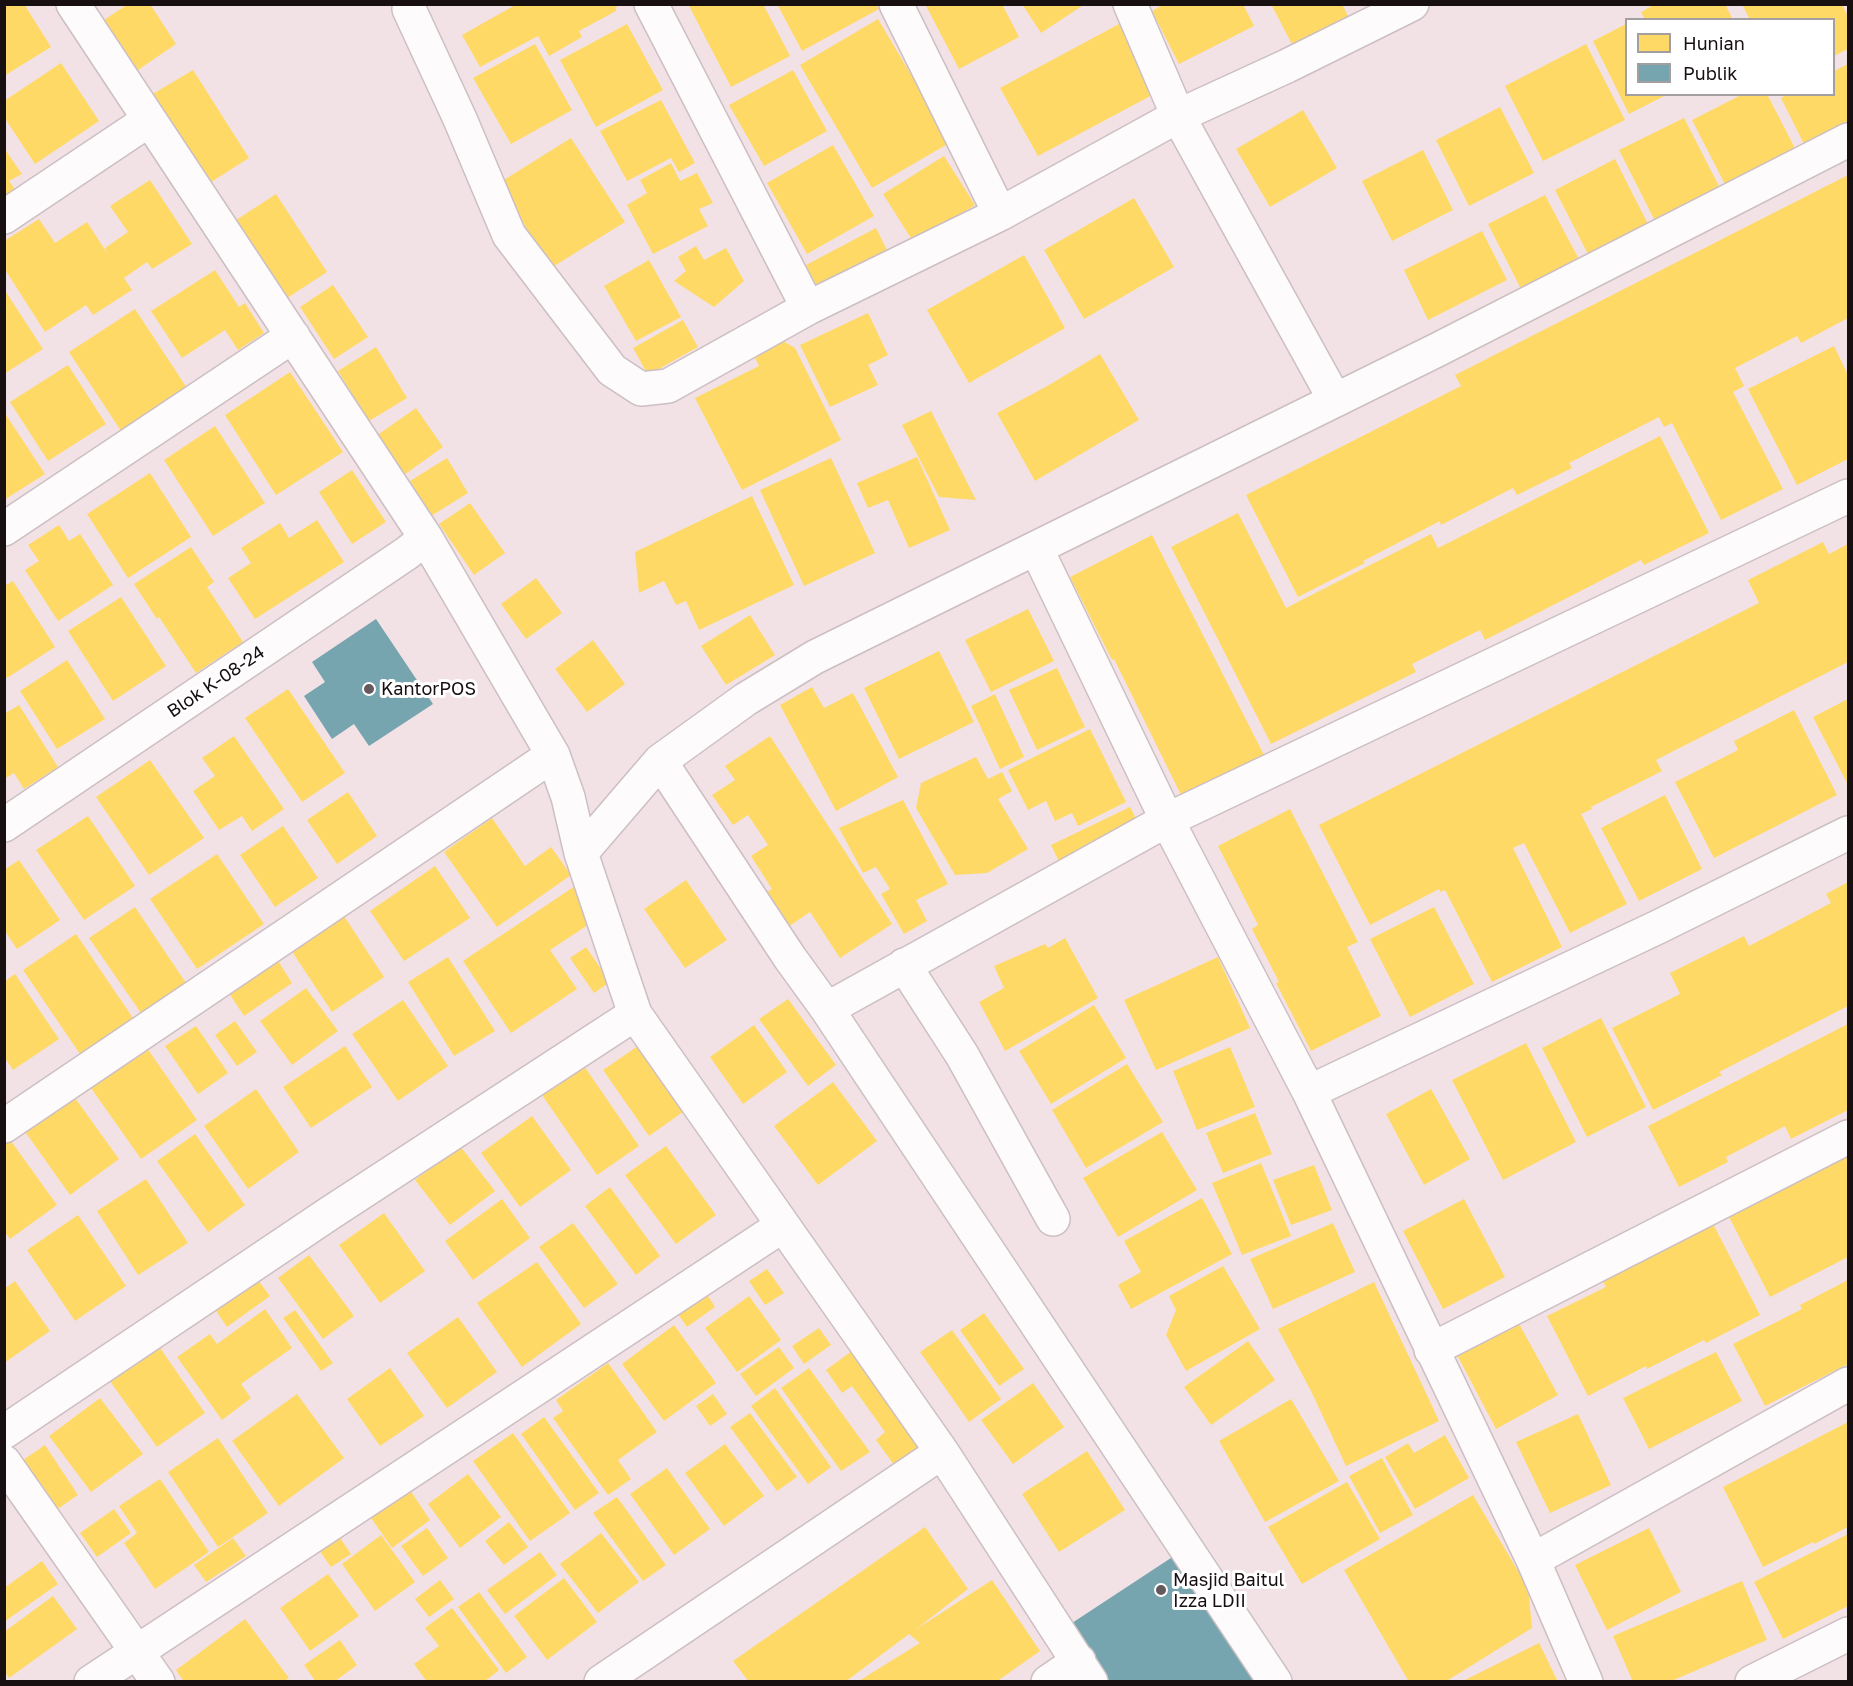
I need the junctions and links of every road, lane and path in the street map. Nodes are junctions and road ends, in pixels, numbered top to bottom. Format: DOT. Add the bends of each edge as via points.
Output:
graph roads {
  1 [pos="73,4"];
  2 [pos="651,4"];
  3 [pos="896,4"];
  4 [pos="1130,4"];
  5 [pos="1412,4"];
  6 [pos="409,9"];
  7 [pos="1178,117"];
  8 [pos="149,120"];
  9 [pos="1848,140"];
  10 [pos="1000,214"];
  11 [pos="4,217"];
  12 [pos="808,308"];
  13 [pos="293,336"];
  14 [pos="1335,400"];
  15 [pos="1848,496"];
  16 [pos="4,529"];
  17 [pos="426,538"];
  18 [pos="1036,548"];
  19 [pos="553,756"];
  20 [pos="660,761"];
  21 [pos="1167,820"];
  22 [pos="4,825"];
  23 [pos="1848,833"];
  24 [pos="581,853"];
  25 [pos="904,964"];
  26 [pos="827,1009"];
  27 [pos="635,1014"];
  28 [pos="1310,1092"];
  29 [pos="4,1126"];
  30 [pos="1848,1137"];
  31 [pos="1053,1219"];
  32 [pos="782,1226"];
  33 [pos="1431,1350"];
  34 [pos="1848,1384"];
  35 [pos="4,1432"];
  36 [pos="942,1452"];
  37 [pos="4,1462"];
  38 [pos="1533,1560"];
  39 [pos="1848,1634"];
  40 [pos="137,1651"];
  41 [pos="1085,1671"];
  42 [pos="91,1682"];
  43 [pos="158,1682"];
  44 [pos="601,1682"];
  45 [pos="1048,1682"];
  46 [pos="1275,1682"];
  47 [pos="1586,1682"];
  48 [pos="1752,1682"];
  1 -- 8 [label="street"];
  2 -- 12 [label="street"];
  3 -- 10 [label="street"];
  4 -- 7 [label="street"];
  5 -- 7 [label="street"];
  6 -- 12 [label="street" via="509,235 612,370 641,389 668,386"];
  7 -- 10 [label="street"];
  7 -- 14 [label="street"];
  8 -- 11 [label="street"];
  8 -- 13 [label="street"];
  9 -- 14 [label="street"];
  10 -- 12 [label="street"];
  13 -- 16 [label="street"];
  13 -- 17 [label="street"];
  14 -- 18 [label="street"];
  15 -- 21 [label="street"];
  17 -- 19 [label="street"];
  17 -- 22 [label="street, Blok K-08-24"];
  18 -- 20 [label="street" via="815,657 746,699"];
  18 -- 21 [label="street"];
  19 -- 24 [label="street" via="568,797"];
  19 -- 29 [label="street"];
  20 -- 24 [label="street"];
  20 -- 26 [label="street"];
  21 -- 25 [label="street"];
  21 -- 28 [label="street"];
  23 -- 28 [label="street"];
  24 -- 27 [label="street"];
  25 -- 26 [label="street"];
  25 -- 31 [label="street" via="962,1055"];
  26 -- 46 [label="street"];
  27 -- 32 [label="street"];
  27 -- 35 [label="street"];
  28 -- 33 [label="street"];
  30 -- 33 [label="street"];
  32 -- 36 [label="street"];
  32 -- 40 [label="street"];
  33 -- 38 [label="street"];
  34 -- 38 [label="street"];
  36 -- 41 [label="street"];
  36 -- 44 [label="street"];
  37 -- 40 [label="street"];
  38 -- 47 [label="street"];
  39 -- 48 [label="street"];
  40 -- 42 [label="street"];
  40 -- 43 [label="street"];
  41 -- 45 [label="street"];
}
